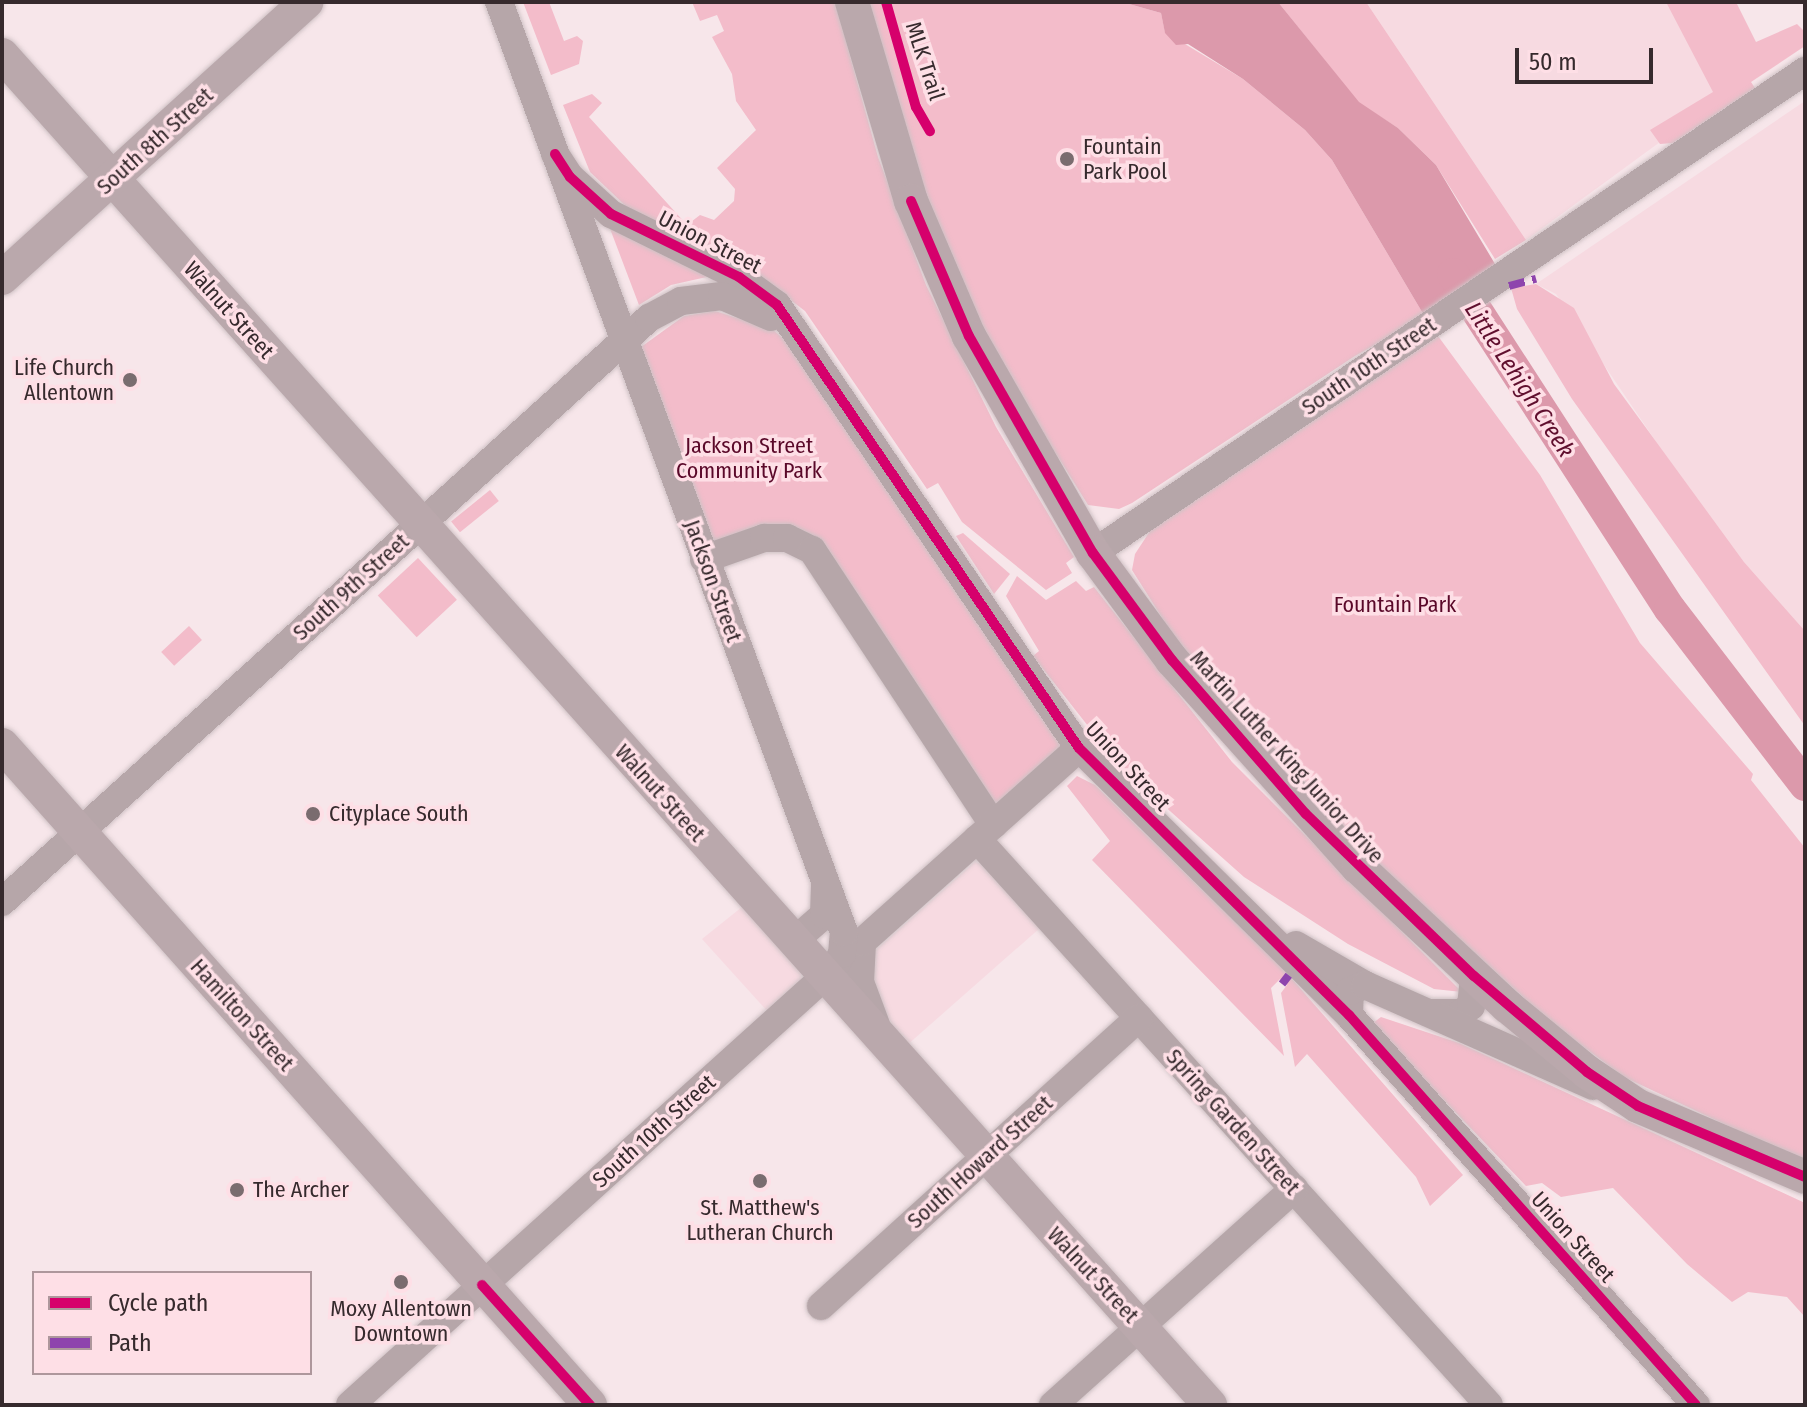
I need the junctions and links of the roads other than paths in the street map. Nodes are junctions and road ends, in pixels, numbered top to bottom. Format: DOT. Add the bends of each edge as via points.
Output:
graph roads {
  1 [pos="306,2"];
  2 [pos="499,2"];
  3 [pos="852,2"];
  4 [pos="2,55"];
  5 [pos="1805,71"];
  6 [pos="555,154"];
  7 [pos="112,180"];
  8 [pos="2,278"];
  9 [pos="623,340"];
  10 [pos="803,342"];
  11 [pos="420,524"];
  12 [pos="1093,553"];
  13 [pos="704,559"];
  14 [pos="2,745"];
  15 [pos="1079,748"];
  16 [pos="985,832"];
  17 [pos="79,833"];
  18 [pos="824,880"];
  19 [pos="2,902"];
  20 [pos="1253,915"];
  21 [pos="853,937"];
  22 [pos="794,941"];
  23 [pos="824,976"];
  24 [pos="1474,976"];
  25 [pos="1365,985"];
  26 [pos="1507,1006"];
  27 [pos="1426,1012"];
  28 [pos="1349,1015"];
  29 [pos="1139,1018"];
  30 [pos="1479,1036"];
  31 [pos="886,1047"];
  32 [pos="1638,1106"];
  33 [pos="985,1157"];
  34 [pos="1805,1177"];
  35 [pos="1294,1189"];
  36 [pos="482,1285"];
  37 [pos="821,1306"];
  38 [pos="1140,1327"];
  39 [pos="350,1405"];
  40 [pos="590,1405"];
  41 [pos="1053,1405"];
  42 [pos="1210,1405"];
  43 [pos="1489,1405"];
  44 [pos="1696,1405"];
  1 -- 7 [label="main road, South 8th Street"];
  2 -- 6 [label="street, Jackson Street"];
  3 -- 12 [label="main road, Martin Luther King Junior Drive" via="894,154 946,285 1048,481"];
  4 -- 7 [label="main road, Walnut Street"];
  5 -- 12 [label="street, South 10th Street"];
  6 -- 9 [label="street, Jackson Street"];
  6 -- 10 [label="street, Union Street" via="570,177 611,214 759,289"];
  7 -- 8 [label="main road, South 8th Street"];
  7 -- 11 [label="main road, Walnut Street"];
  9 -- 10 [label="street, Union Street" via="670,305 722,296 760,310"];
  9 -- 11 [label="street, South 9th Street"];
  9 -- 13 [label="street, Jackson Street"];
  10 -- 15 [label="street, Union Street"];
  11 -- 17 [label="street, South 9th Street"];
  11 -- 22 [label="main road, Walnut Street"];
  12 -- 24 [label="main road, Martin Luther King Junior Drive" via="1172,660 1256,759 1358,867"];
  13 -- 16 [label="street, Spring Garden Street" via="764,538 787,538 812,550"];
  13 -- 18 [label="street, Jackson Street"];
  14 -- 17 [label="main road, Hamilton Street"];
  15 -- 16 [label="street"];
  15 -- 20 [label="street, Union Street"];
  16 -- 21 [label="street"];
  16 -- 29 [label="street, Spring Garden Street"];
  17 -- 19 [label="street, South 9th Street"];
  17 -- 36 [label="main road, Hamilton Street"];
  18 -- 21 [label="street, Jackson Street"];
  18 -- 22 [label="street" via="824,915"];
  20 -- 25 [label="street"];
  20 -- 28 [label="street, Union Street"];
  21 -- 23 [label="street"];
  21 -- 31 [label="street" via="860,982"];
  22 -- 23 [label="main road, Walnut Street"];
  23 -- 31 [label="main road, Walnut Street"];
  23 -- 36 [label="street, South 10th Street"];
  24 -- 26 [label="main road, Martin Luther King Junior Drive"];
  24 -- 27 [label="street" via="1471,1006 1461,1013"];
  25 -- 27 [label="street"];
  25 -- 28 [label="street" via="1350,991"];
  26 -- 30 [label="street" via="1503,1021"];
  26 -- 32 [label="main road, Martin Luther King Junior Drive"];
  27 -- 30 [label="street"];
  28 -- 44 [label="street, Union Street"];
  29 -- 33 [label="street, South Howard Street"];
  29 -- 35 [label="street, Spring Garden Street"];
  30 -- 32 [label="street"];
  31 -- 33 [label="main road, Walnut Street"];
  32 -- 34 [label="main road, Martin Luther King Junior Drive"];
  33 -- 37 [label="street, South Howard Street"];
  33 -- 38 [label="main road, Walnut Street"];
  35 -- 38 [label="street"];
  35 -- 43 [label="street, Spring Garden Street"];
  36 -- 39 [label="street, South 10th Street"];
  36 -- 40 [label="main road, Hamilton Street"];
  38 -- 41 [label="street"];
  38 -- 42 [label="main road, Walnut Street"];
}
